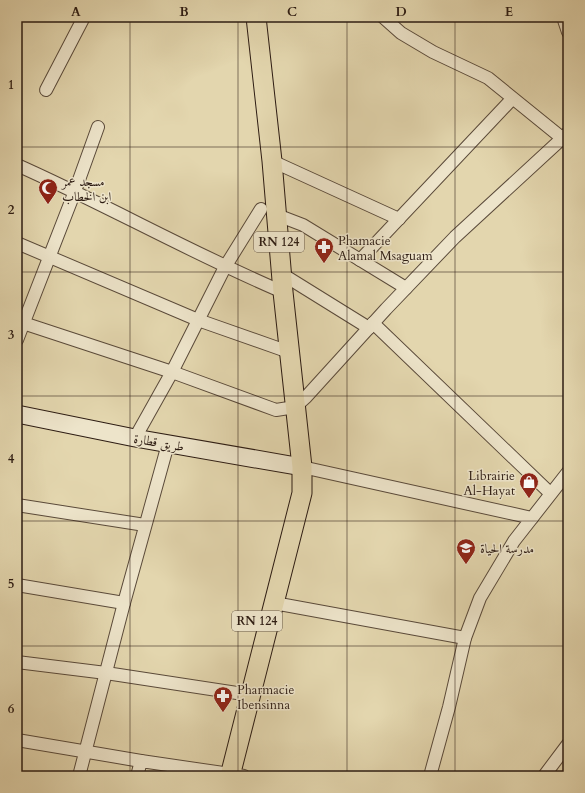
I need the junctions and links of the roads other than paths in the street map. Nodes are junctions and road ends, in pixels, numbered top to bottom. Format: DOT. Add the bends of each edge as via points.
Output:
graph roads {
  1 [pos="84,17"];
  2 [pos="256,17"];
  3 [pos="383,17"];
  4 [pos="563,17"];
  5 [pos="568,32"];
  6 [pos="46,90"];
  7 [pos="512,99"];
  8 [pos="98,127"];
  9 [pos="565,136"];
  10 [pos="272,161"];
  11 [pos="17,165"];
  12 [pos="75,191"];
  13 [pos="269,212"];
  14 [pos="399,219"];
  15 [pos="17,243"];
  16 [pos="50,256"];
  17 [pos="360,260"];
  18 [pos="225,267"];
  19 [pos="282,283"];
  20 [pos="406,288"];
  21 [pos="198,320"];
  22 [pos="21,322"];
  23 [pos="371,326"];
  24 [pos="17,340"];
  25 [pos="289,352"];
  26 [pos="172,372"];
  27 [pos="295,407"];
  28 [pos="17,414"];
  29 [pos="135,438"];
  30 [pos="168,444"];
  31 [pos="302,467"];
  32 [pos="568,472"];
  33 [pos="550,493"];
  34 [pos="17,505"];
  35 [pos="532,518"];
  36 [pos="145,525"];
  37 [pos="17,585"];
  38 [pos="124,603"];
  39 [pos="274,603"];
  40 [pos="465,638"];
  41 [pos="17,662"];
  42 [pos="106,673"];
  43 [pos="244,694"];
  44 [pos="17,740"];
  45 [pos="568,744"];
  46 [pos="84,751"];
  47 [pos="141,761"];
  48 [pos="228,775"];
  49 [pos="79,776"];
  50 [pos="138,776"];
  51 [pos="430,776"];
  52 [pos="544,776"];
  1 -- 6 [label="street"];
  2 -- 10 [label="main road, RN 124"];
  3 -- 7 [label="street" via="401,33 433,52 488,78"];
  4 -- 5 [label="street"];
  7 -- 9 [label="street"];
  7 -- 14 [label="street"];
  8 -- 12 [label="street"];
  9 -- 20 [label="street" via="455,237"];
  10 -- 13 [label="main road, RN 124"];
  10 -- 14 [label="street"];
  11 -- 12 [label="street"];
  12 -- 16 [label="street"];
  12 -- 18 [label="street"];
  13 -- 17 [label="street" via="302,225"];
  13 -- 18 [label="street"];
  13 -- 19 [label="main road, RN 124"];
  14 -- 17 [label="street"];
  15 -- 16 [label="street"];
  16 -- 21 [label="street"];
  16 -- 22 [label="street"];
  17 -- 20 [label="street"];
  18 -- 19 [label="street"];
  18 -- 21 [label="street"];
  19 -- 23 [label="street"];
  19 -- 25 [label="main road, RN 124"];
  20 -- 23 [label="street"];
  21 -- 25 [label="street"];
  21 -- 26 [label="street"];
  22 -- 24 [label="street"];
  22 -- 26 [label="street"];
  23 -- 27 [label="street"];
  23 -- 33 [label="street"];
  25 -- 27 [label="main road, RN 124"];
  26 -- 27 [label="street" via="276,410"];
  26 -- 29 [label="street"];
  27 -- 31 [label="main road, RN 124"];
  28 -- 29 [label="main road, طريق قطارة"];
  29 -- 30 [label="main road, طريق قطارة"];
  30 -- 31 [label="main road, طريق قطارة"];
  30 -- 36 [label="street"];
  31 -- 35 [label="street"];
  31 -- 39 [label="main road, RN 124" via="302,498"];
  31 -- 43 [label="main road, RN 124" via="290,494"];
  32 -- 33 [label="street"];
  33 -- 35 [label="street"];
  34 -- 36 [label="street"];
  35 -- 40 [label="street" via="514,541 480,598"];
  36 -- 38 [label="street"];
  37 -- 38 [label="street"];
  38 -- 42 [label="street"];
  39 -- 40 [label="street"];
  39 -- 43 [label="main road, RN 124"];
  40 -- 51 [label="street"];
  41 -- 42 [label="street"];
  42 -- 43 [label="street"];
  42 -- 46 [label="street"];
  43 -- 48 [label="main road, RN 124"];
  44 -- 46 [label="street"];
  45 -- 52 [label="street"];
  46 -- 47 [label="street"];
  46 -- 49 [label="street"];
  47 -- 48 [label="street"];
  47 -- 50 [label="street"];
}
